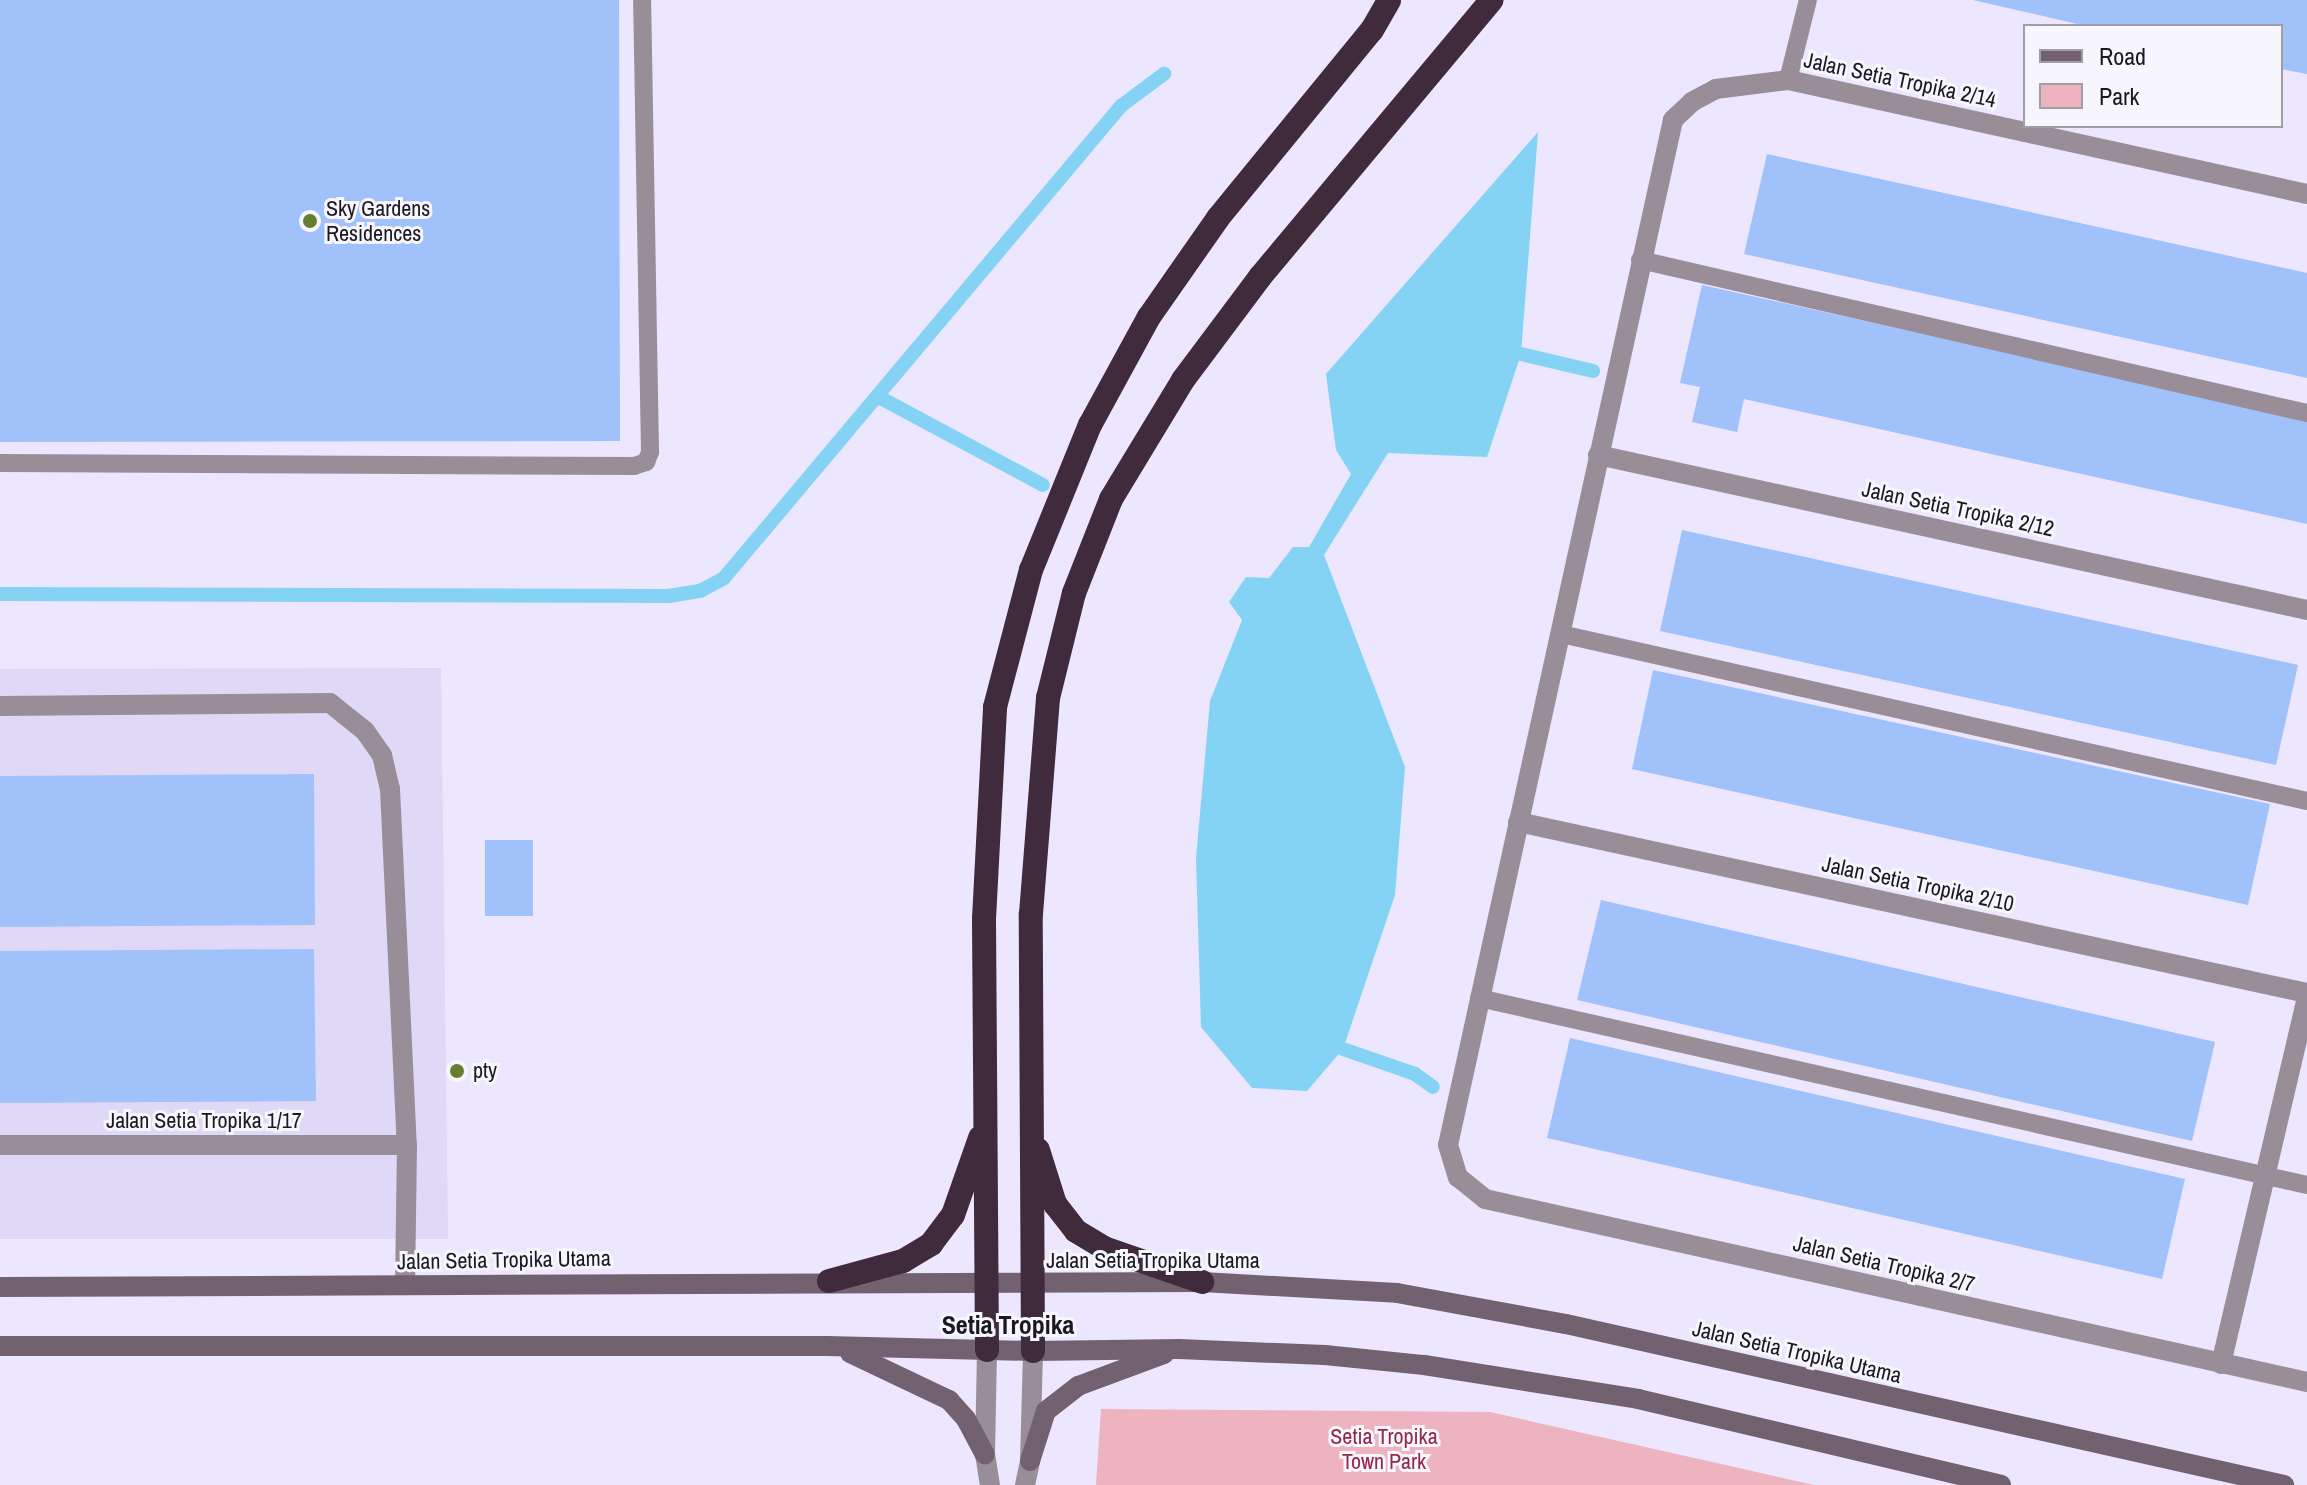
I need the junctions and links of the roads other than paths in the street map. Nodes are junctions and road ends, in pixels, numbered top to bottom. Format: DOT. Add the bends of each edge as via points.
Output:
graph roads {
  1 [pos="642,0"];
  2 [pos="1389,0"];
  3 [pos="1492,0"];
  4 [pos="1808,0"];
  5 [pos="1788,80"];
  6 [pos="2307,194"];
  7 [pos="1640,260"];
  8 [pos="2307,413"];
  9 [pos="1598,455"];
  10 [pos="0,463"];
  11 [pos="2307,610"];
  12 [pos="1561,634"];
  13 [pos="0,706"];
  14 [pos="2307,801"];
  15 [pos="1518,822"];
  16 [pos="2307,995"];
  17 [pos="1479,998"];
  18 [pos="987,1116"];
  19 [pos="1030,1125"];
  20 [pos="0,1145"];
  21 [pos="407,1145"];
  22 [pos="2266,1176"];
  23 [pos="2307,1185"];
  24 [pos="829,1281"];
  25 [pos="1202,1282"];
  26 [pos="987,1284"];
  27 [pos="1033,1284"];
  28 [pos="405,1285"];
  29 [pos="0,1287"];
  30 [pos="0,1346"];
  31 [pos="827,1346"];
  32 [pos="1179,1349"];
  33 [pos="987,1350"];
  34 [pos="1033,1351"];
  35 [pos="2221,1364"];
  36 [pos="2307,1382"];
  37 [pos="985,1454"];
  38 [pos="1030,1461"];
  39 [pos="990,1485"];
  40 [pos="1025,1485"];
  41 [pos="2001,1485"];
  42 [pos="2284,1485"];
  1 -- 10 [label="lane" via="650,452 646,462"];
  2 -- 18 [label="highway" via="1372,30 1218,218 1149,317 1090,425 1031,570 995,707 984,919"];
  3 -- 19 [label="highway" via="1260,277 1183,380 1111,499 1074,593 1048,698 1031,914"];
  4 -- 5 [label="lane"];
  5 -- 6 [label="street, Jalan Setia Tropika 2/14"];
  5 -- 7 [label="street, Jalan Setia Tropika 2/14" via="1716,89 1673,120"];
  7 -- 8 [label="lane"];
  7 -- 9 [label="street"];
  9 -- 11 [label="street, Jalan Setia Tropika 2/12"];
  9 -- 12 [label="street"];
  12 -- 14 [label="lane"];
  12 -- 15 [label="street"];
  13 -- 21 [label="street" via="330,703 365,731 382,755 390,789"];
  15 -- 16 [label="street, Jalan Setia Tropika 2/10"];
  15 -- 17 [label="street"];
  16 -- 22 [label="street"];
  17 -- 22 [label="lane"];
  17 -- 35 [label="street, Jalan Setia Tropika 2/7" via="1448,1145 1458,1177 1485,1199"];
  18 -- 24 [label="highway" via="953,1215 931,1244 903,1261"];
  18 -- 26 [label="highway"];
  19 -- 25 [label="highway" via="1055,1204 1076,1231 1104,1248"];
  19 -- 27 [label="highway"];
  20 -- 21 [label="street, Jalan Setia Tropika 1/17"];
  21 -- 28 [label="street"];
  22 -- 23 [label="lane"];
  22 -- 35 [label="street"];
  24 -- 26 [label="main road, Jalan Setia Tropika Utama"];
  24 -- 28 [label="main road, Jalan Setia Tropika Utama"];
  25 -- 27 [label="main road, Jalan Setia Tropika Utama"];
  25 -- 42 [label="main road, Jalan Setia Tropika Utama" via="1397,1293 1566,1324"];
  26 -- 27 [label="main road, Jalan Setia Tropika Utama"];
  26 -- 33 [label="highway"];
  27 -- 34 [label="highway"];
  28 -- 29 [label="main road, Jalan Setia Tropika Utama"];
  30 -- 31 [label="main road"];
  31 -- 33 [label="main road"];
  31 -- 37 [label="main road" via="863,1357 949,1400"];
  32 -- 34 [label="main road"];
  32 -- 38 [label="main road" via="1078,1386 1046,1411"];
  32 -- 41 [label="main road" via="1424,1365 1638,1399"];
  33 -- 34 [label="main road"];
  33 -- 37 [label="street"];
  34 -- 38 [label="street"];
  35 -- 36 [label="street, Jalan Setia Tropika 2/7"];
  37 -- 39 [label="street"];
  38 -- 40 [label="street"];
}
